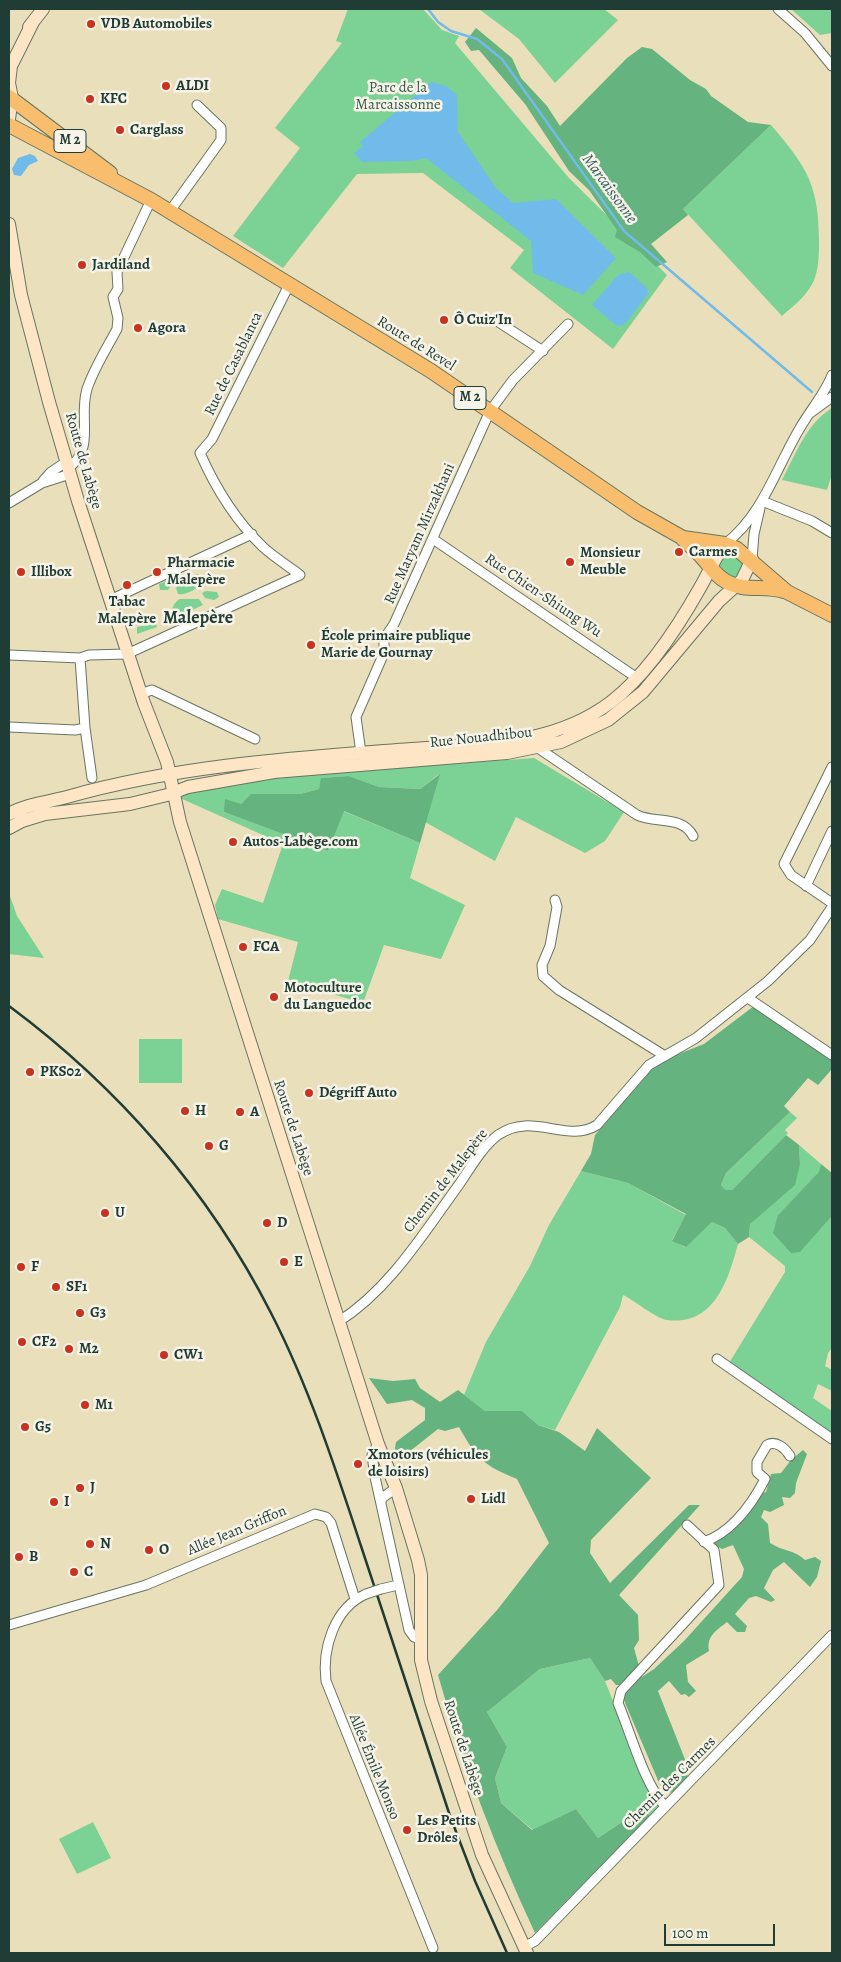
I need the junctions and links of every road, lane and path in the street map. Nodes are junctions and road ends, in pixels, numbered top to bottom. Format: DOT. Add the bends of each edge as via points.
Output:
graph roads {
  1 [pos="43,9"];
  2 [pos="778,9"];
  3 [pos="33,22"];
  4 [pos="9,52"];
  5 [pos="832,66"];
  6 [pos="10,97"];
  7 [pos="197,105"];
  8 [pos="9,119"];
  9 [pos="9,125"];
  10 [pos="126,186"];
  11 [pos="151,200"];
  12 [pos="170,211"];
  13 [pos="9,224"];
  14 [pos="289,285"];
  15 [pos="500,323"];
  16 [pos="568,324"];
  17 [pos="543,351"];
  18 [pos="832,375"];
  19 [pos="832,397"];
  20 [pos="490,411"];
  21 [pos="808,414"];
  22 [pos="67,465"];
  23 [pos="9,503"];
  24 [pos="761,503"];
  25 [pos="832,533"];
  26 [pos="252,534"];
  27 [pos="683,538"];
  28 [pos="433,539"];
  29 [pos="726,544"];
  30 [pos="752,559"];
  31 [pos="710,570"];
  32 [pos="737,585"];
  33 [pos="787,592"];
  34 [pos="110,600"];
  35 [pos="832,615"];
  36 [pos="127,654"];
  37 [pos="9,655"];
  38 [pos="80,658"];
  39 [pos="637,678"];
  40 [pos="142,699"];
  41 [pos="9,727"];
  42 [pos="85,728"];
  43 [pos="255,739"];
  44 [pos="560,742"];
  45 [pos="538,748"];
  46 [pos="361,753"];
  47 [pos="558,762"];
  48 [pos="832,767"];
  49 [pos="166,775"];
  50 [pos="92,778"];
  51 [pos="171,794"];
  52 [pos="9,814"];
  53 [pos="9,828"];
  54 [pos="832,831"];
  55 [pos="693,836"];
  56 [pos="806,886"];
  57 [pos="555,900"];
  58 [pos="832,903"];
  59 [pos="832,907"];
  60 [pos="748,998"];
  61 [pos="832,1055"];
  62 [pos="665,1056"];
  63 [pos="338,1322"];
  64 [pos="717,1359"];
  65 [pos="832,1439"];
  66 [pos="378,1444"];
  67 [pos="790,1456"];
  68 [pos="396,1488"];
  69 [pos="381,1502"];
  70 [pos="687,1525"];
  71 [pos="704,1542"];
  72 [pos="398,1585"];
  73 [pos="355,1598"];
  74 [pos="9,1625"];
  75 [pos="832,1635"];
  76 [pos="420,1639"];
  77 [pos="665,1806"];
  78 [pos="432,1948"];
  79 [pos="525,1950"];
  1 -- 3 [label="main road"];
  2 -- 5 [label="street" via="805,33"];
  3 -- 4 [label="main road"];
  3 -- 6 [label="main road" via="11,66"];
  6 -- 8 [label="main road"];
  6 -- 10 [label="main road, Route de Revel / M 2"];
  7 -- 12 [label="street" via="221,128 221,140"];
  9 -- 10 [label="main road, Route de Revel / M 2"];
  10 -- 11 [label="main road, Route de Revel / M 2"];
  11 -- 12 [label="main road, Route de Revel / M 2"];
  11 -- 22 [label="street" via="117,272 118,289 113,297 117,329 87,390 80,459"];
  12 -- 14 [label="main road, Route de Revel / M 2"];
  13 -- 22 [label="main road, Route de Labège" via="20,288"];
  14 -- 20 [label="main road, Route de Revel / M 2" via="431,371"];
  14 -- 26 [label="street, Rue de Casablanca" via="212,439 200,453 212,479"];
  15 -- 17 [label="street"];
  16 -- 17 [label="street, Rue Maryam Mirzakhani"];
  17 -- 20 [label="street, Rue Maryam Mirzakhani" via="513,380"];
  18 -- 21 [label="street"];
  19 -- 21 [label="street"];
  20 -- 27 [label="main road, Route de Revel / M 2" via="610,494"];
  20 -- 28 [label="street, Rue Maryam Mirzakhani"];
  21 -- 24 [label="street"];
  22 -- 23 [label="street"];
  22 -- 34 [label="main road, Route de Labège"];
  24 -- 25 [label="street" via="812,521"];
  24 -- 29 [label="street" via="738,535"];
  24 -- 30 [label="street"];
  26 -- 34 [label="street"];
  26 -- 36 [label="street" via="300,575"];
  27 -- 29 [label="main road, Route de Revel / M 2"];
  27 -- 31 [label="main road, Route de Revel / M 2"];
  28 -- 39 [label="street, Rue Chien-Shiung Wu"];
  28 -- 46 [label="street, Rue Maryam Mirzakhani" via="384,639 384,653 356,717"];
  29 -- 30 [label="main road, Route de Revel / M 2"];
  29 -- 31 [label="main road, Rue Nouadhibou"];
  30 -- 32 [label="main road, Rue Nouadhibou"];
  30 -- 33 [label="main road, Route de Revel / M 2"];
  31 -- 32 [label="main road, Route de Revel / M 2"];
  31 -- 39 [label="main road, Rue Nouadhibou" via="665,643"];
  32 -- 33 [label="main road, Route de Revel / M 2"];
  32 -- 44 [label="main road, Rue Nouadhibou" via="719,601 657,679 639,696 608,720"];
  33 -- 35 [label="main road, Route de Revel / M 2"];
  34 -- 36 [label="main road, Route de Labège"];
  36 -- 38 [label="street"];
  36 -- 40 [label="main road, Route de Labège"];
  37 -- 38 [label="street"];
  38 -- 42 [label="street"];
  39 -- 46 [label="main road, Rue Nouadhibou" via="600,710 543,736"];
  40 -- 43 [label="street" via="152,690"];
  40 -- 49 [label="main road, Route de Labège"];
  41 -- 42 [label="street"];
  42 -- 50 [label="street"];
  44 -- 45 [label="main road, Rue Nouadhibou"];
  44 -- 47 [label="street" via="556,750"];
  45 -- 47 [label="street"];
  45 -- 51 [label="main road, Rue Nouadhibou" via="289,770 188,786"];
  46 -- 49 [label="main road, Rue Nouadhibou" via="239,764"];
  47 -- 55 [label="street" via="637,814 680,823 690,829"];
  48 -- 56 [label="street" via="785,859 787,872"];
  49 -- 51 [label="main road, Route de Labège"];
  49 -- 52 [label="main road, Rue Nouadhibou" via="28,806"];
  51 -- 53 [label="main road, Rue Nouadhibou" via="130,804 45,814 22,820"];
  51 -- 63 [label="main road, Route de Labège"];
  54 -- 56 [label="street"];
  56 -- 58 [label="street"];
  57 -- 62 [label="street" via="557,907 550,946 542,965 543,976 559,990"];
  59 -- 60 [label="street, Chemin de Malepère" via="810,940"];
  60 -- 61 [label="street"];
  60 -- 62 [label="street, Chemin de Malepère" via="696,1038"];
  62 -- 63 [label="street, Chemin de Malepère" via="645,1069 608,1114 591,1128 576,1131 525,1125 497,1136 381,1287 361,1308"];
  63 -- 66 [label="main road, Route de Labège"];
  64 -- 65 [label="street"];
  66 -- 68 [label="main road, Route de Labège"];
  66 -- 69 [label="street" via="374,1448 372,1462"];
  67 -- 71 [label="street" via="777,1444 767,1445 757,1462 757,1472 765,1479 756,1497 738,1519"];
  68 -- 69 [label="street"];
  68 -- 76 [label="main road, Route de Labège" via="413,1538 421,1575"];
  69 -- 72 [label="street"];
  70 -- 71 [label="street"];
  71 -- 77 [label="street" via="714,1550 720,1585 627,1684 618,1698 646,1773"];
  72 -- 73 [label="street, bridge"];
  72 -- 76 [label="street" via="409,1630"];
  73 -- 74 [label="street, Allée Jean Griffon" via="332,1523 326,1517 314,1514 146,1586"];
  73 -- 78 [label="street, Allée Émile Monso" via="327,1642 326,1681"];
  75 -- 77 [label="street, Chemin des Carmes"];
  76 -- 79 [label="main road, Route de Labège" via="423,1674 465,1807"];
  77 -- 79 [label="street, Chemin des Carmes"];
}
